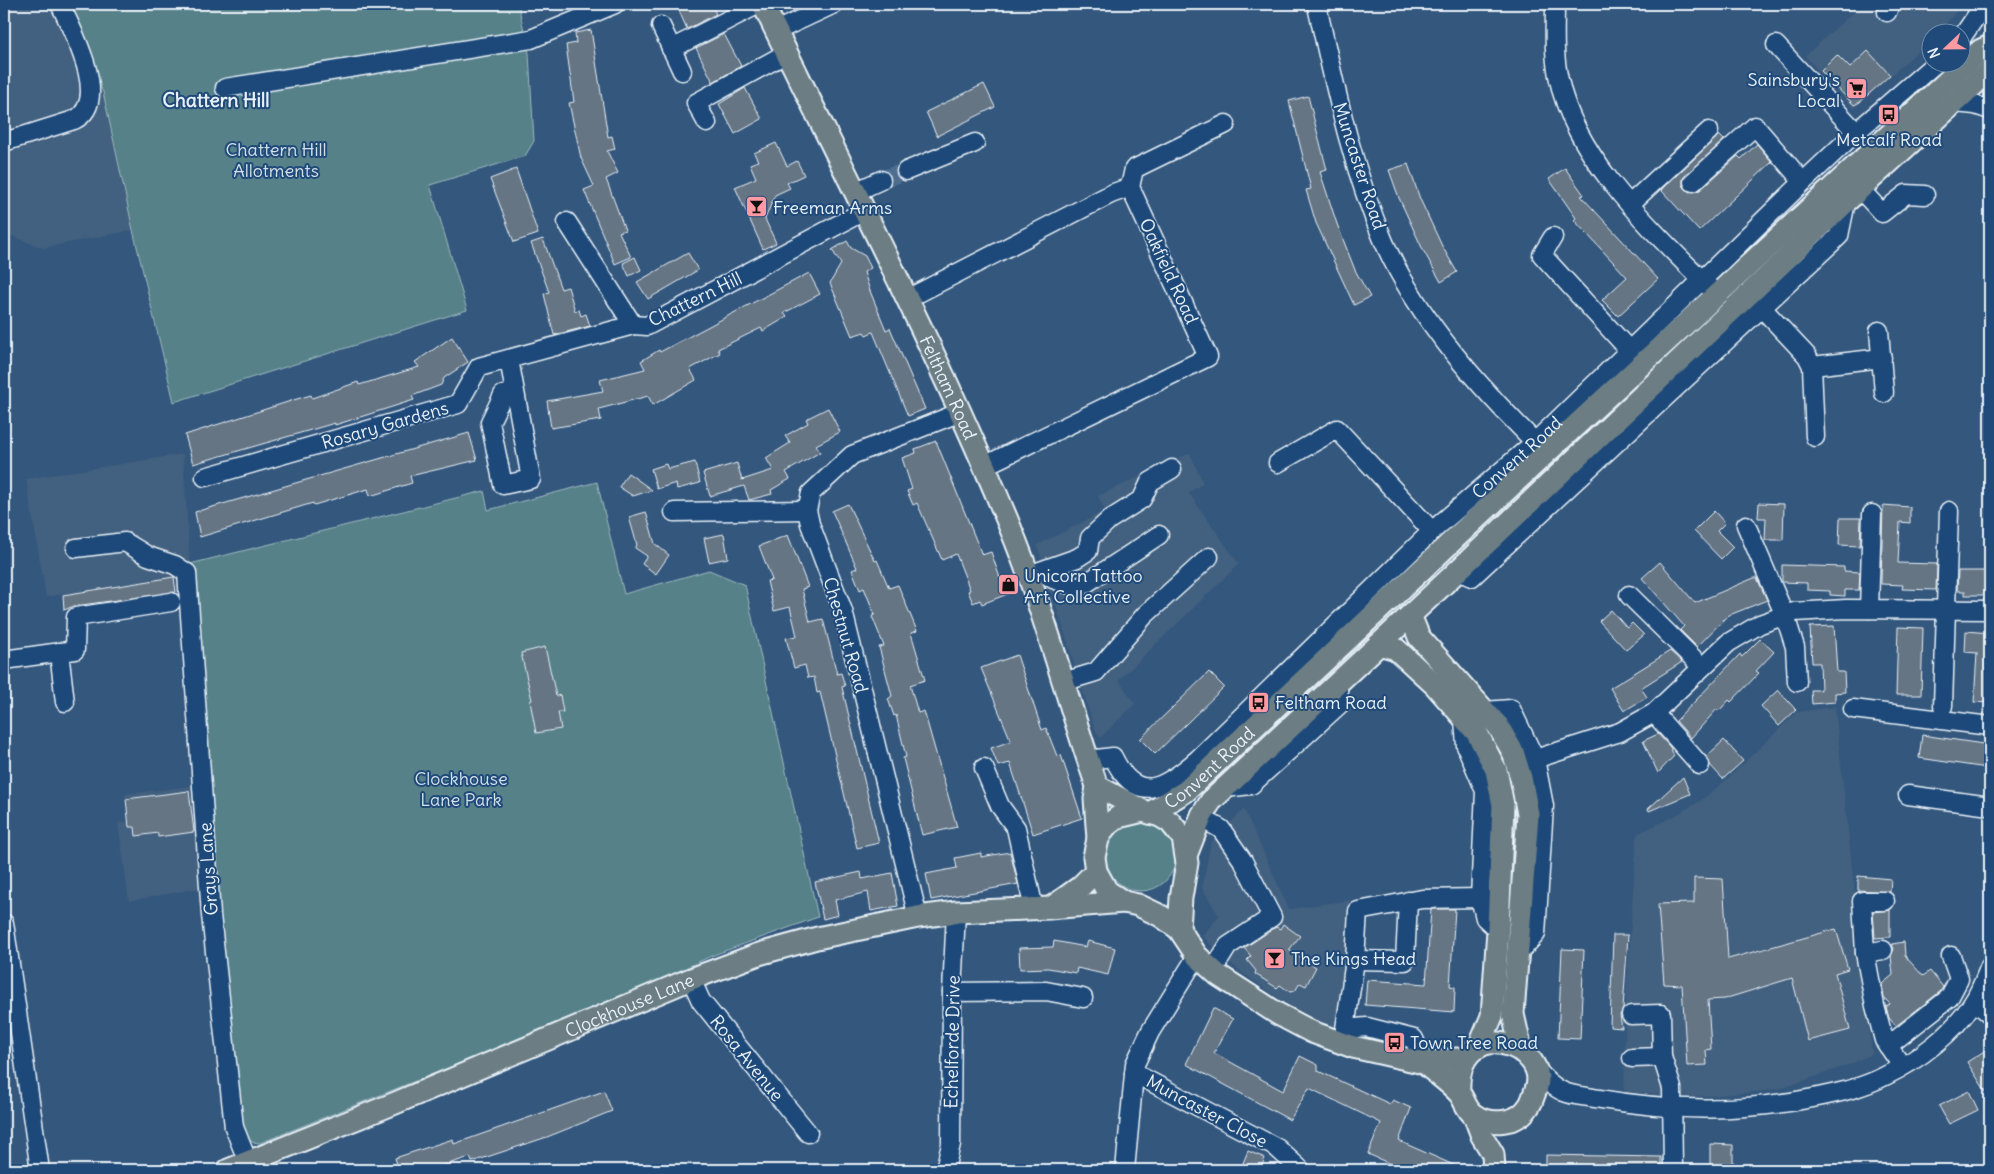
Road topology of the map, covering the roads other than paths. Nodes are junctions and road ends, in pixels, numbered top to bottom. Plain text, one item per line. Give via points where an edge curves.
1 (60, 4) edge
2 (615, 4) edge
3 (761, 4) edge
4 (834, 4) edge
5 (1555, 4) edge
6 (1980, 4) edge
7 (1317, 6) dead end
8 (1972, 23) edge
9 (661, 26) dead end
10 (776, 31) junction
11 (1776, 45) dead end
12 (1990, 46) edge
13 (671, 50) junction
14 (786, 53) junction
15 (682, 70) dead end
16 (1990, 70) edge
17 (1925, 72) edge
18 (226, 88) dead end
19 (1955, 103) junction
20 (1990, 110) edge
21 (707, 124) dead end
22 (1226, 124) dead end
23 (1709, 131) dead end
24 (1856, 132) junction
25 (4, 142) edge
26 (975, 143) dead end
27 (1825, 162) junction
28 (906, 171) tunnel mouth
29 (1840, 179) junction
30 (881, 180) tunnel mouth
31 (1693, 182) dead end
32 (1803, 182) junction
33 (1130, 187) junction
34 (855, 192) junction
35 (1925, 194) dead end
36 (1854, 195) junction
37 (1630, 204) junction
38 (864, 212) junction
39 (567, 222) dead end
40 (1553, 237) dead end
41 (1700, 279) junction
42 (1716, 295) junction
43 (907, 299) junction
44 (1762, 308) junction
45 (632, 325) junction
46 (1879, 331) dead end
47 (1629, 350) junction
48 (1882, 358) junction
49 (509, 359) junction
50 (1812, 366) junction
51 (515, 393) junction
52 (1884, 394) dead end
53 (961, 412) junction
54 (1815, 437) dead end
55 (1540, 447) junction
56 (1278, 463) dead end
57 (984, 466) junction
58 (1172, 469) dead end
59 (205, 477) dead end
60 (807, 510) junction
61 (1949, 511) dead end
62 (674, 512) dead end
63 (1872, 514) dead end
64 (1746, 525) dead end
65 (1432, 531) junction
66 (1159, 535) dead end
67 (76, 548) dead end
68 (1209, 557) dead end
69 (1458, 571) junction
70 (1035, 573) junction
71 (1629, 595) dead end
72 (171, 602) dead end
73 (1869, 609) junction
74 (1946, 610) junction
75 (1990, 610) edge
76 (1410, 615) junction
77 (1785, 616) junction
78 (1379, 644) junction
79 (67, 651) junction
80 (4, 660) edge
81 (1702, 667) junction
82 (1063, 682) junction
83 (1797, 682) dead end
84 (65, 702) dead end
85 (1943, 706) dead end
86 (1854, 709) dead end
87 (1485, 711) junction
88 (1654, 713) junction
89 (1464, 718) junction
90 (1990, 726) edge
91 (1535, 759) junction
92 (1088, 760) junction
93 (1204, 764) junction
94 (1700, 765) dead end
95 (984, 768) dead end
96 (1096, 786) junction
97 (1908, 795) dead end
98 (1990, 806) edge
99 (1146, 812) junction
100 (1201, 818) junction
101 (1098, 839) junction
102 (1187, 853) junction
103 (1096, 871) junction
104 (1183, 877) junction
105 (1480, 898) junction
106 (1885, 901) dead end
107 (1408, 902) junction
108 (1131, 904) junction
109 (1042, 909) junction
110 (956, 912) junction
111 (918, 917) junction
112 (4, 923) edge
113 (1179, 929) junction
114 (1498, 930) junction
115 (1883, 950) dead end
116 (1865, 953) junction
117 (1517, 956) junction
118 (1951, 956) dead end
119 (1355, 960) junction
120 (1205, 963) junction
121 (1990, 966) edge
122 (691, 979) junction
123 (952, 992) junction
124 (1083, 998) dead end
125 (1974, 1001) junction
126 (1990, 1014) edge
127 (1632, 1015) dead end
128 (1344, 1036) junction
129 (1888, 1046) junction
130 (1521, 1050) junction
131 (1473, 1052) junction
132 (1662, 1057) junction
133 (1632, 1058) dead end
134 (1424, 1063) junction
135 (1902, 1066) junction
136 (1535, 1068) junction
137 (1134, 1073) junction
138 (1562, 1092) junction
139 (1459, 1093) junction
140 (1533, 1098) junction
141 (1674, 1108) junction
142 (1474, 1115) junction
143 (1511, 1120) junction
144 (808, 1133) dead end
145 (1493, 1162) edge
146 (250, 1166) edge
147 (40, 1170) edge
148 (228, 1170) edge
149 (945, 1170) edge
150 (1125, 1170) edge
151 (1301, 1170) edge
152 (1673, 1170) edge

1 - 25 street via 87,69 91,89 87,106 74,120
2 - 18 street via 531,39
3 - 10 main road, Feltham Road
3 - 13 street
4 - 10 street
5 - 37 street via 1558,79 1567,108 1581,139 1605,177
6 - 8 street
7 - 55 street, Muncaster Road via 1362,187 1385,244 1418,303 1452,350
9 - 13 street
10 - 14 main road, Feltham Road
11 - 24 street
12 - 29 main road, Convent Road via 1981,50
13 - 15 street
14 - 21 street via 696,103
14 - 34 main road, Feltham Road
16 - 19 main road, Convent Road
17 - 24 street, Convent Road
19 - 20 street
19 - 36 main road, Convent Road
22 - 33 street via 1134,169
23 - 37 street
24 - 27 street, Convent Road
26 - 28 street
27 - 29 street
27 - 32 street, Convent Road
29 - 36 street
29 - 42 main road, Convent Road
30 - 34 street
31 - 32 street via 1755,126
32 - 41 street, Convent Road
33 - 43 street
33 - 57 street, Oakfield Road via 1208,357
34 - 38 main road, Feltham Road
35 - 36 street via 1906,194 1882,213
36 - 44 street via 1839,236
36 - 69 main road, Convent Road
37 - 41 street
38 - 43 main road, Feltham Road
38 - 45 street, Chattern Hill via 647,326
39 - 45 street, Chattern Hill
40 - 47 street via 1542,255
41 - 42 street
41 - 47 street, Convent Road
42 - 55 main road, Convent Road
43 - 53 main road, Feltham Road
44 - 50 street via 1807,356
44 - 69 street via 1472,577
45 - 49 street, Rosary Gardens
46 - 48 street
47 - 55 street, Convent Road
48 - 50 street
48 - 52 street
49 - 51 street
49 - 59 street, Rosary Gardens via 479,367 458,404
50 - 54 street
51 - 51 street via 531,479 503,485 490,422 503,395
53 - 57 main road, Feltham Road
53 - 60 street via 852,454 811,493
55 - 65 street, Convent Road
55 - 93 main road, Convent Road via 1382,606
56 - 65 street via 1337,429
57 - 70 main road, Feltham Road
58 - 70 street via 1150,482 1142,500 1109,520 1090,538 1088,551
60 - 62 street
60 - 111 street, Chestnut Road via 843,611
61 - 74 street
63 - 73 street
64 - 77 street
65 - 93 street, Convent Road
66 - 70 street via 1079,588
67 - 146 street, Grays Lane via 125,542 187,573 211,915 234,1127
68 - 82 street via 1145,615 1096,672
69 - 76 main road, Convent Road
70 - 82 main road, Feltham Road
71 - 81 street
72 - 79 street via 76,617
73 - 74 street
73 - 77 street via 1794,612
74 - 75 street
74 - 85 street
76 - 78 main road, Convent Road
76 - 87 main road via 1419,637
77 - 81 street via 1760,624 1728,643
77 - 83 street via 1795,647
78 - 89 main road via 1396,649 1435,685
78 - 100 main road, Convent Road via 1211,801
79 - 80 street
79 - 84 street
81 - 88 street
82 - 92 main road, Feltham Road
86 - 90 street
87 - 91 street via 1511,709
87 - 117 main road via 1513,752 1528,814
88 - 91 street via 1620,732
88 - 94 street
89 - 105 street via 1466,746 1485,791
89 - 114 main road via 1477,733 1496,770 1503,806
91 - 117 street via 1544,806 1536,934
92 - 93 street, Convent Road via 1113,757 1121,772 1134,785 1151,788 1173,781
92 - 96 main road, Feltham Road
93 - 99 main road, Convent Road via 1186,791
95 - 109 street via 1000,806 1016,828
96 - 99 main road
96 - 101 main road, Feltham Road
97 - 98 street
99 - 101 main road via 1118,817 1105,827
99 - 102 main road via 1170,822 1183,838
100 - 102 main road, Convent Road
100 - 120 street via 1221,829 1243,861 1272,917
101 - 103 main road via 1094,857
102 - 104 main road
103 - 108 main road via 1108,891
103 - 109 main road via 1080,887
104 - 108 main road via 1174,891 1162,900
104 - 113 main road
105 - 107 street
105 - 114 street via 1485,918
106 - 116 street via 1862,901
107 - 119 street via 1358,911
107 - 119 street via 1405,961
108 - 109 main road, Clockhouse Lane
108 - 113 main road via 1161,916
109 - 110 main road, Clockhouse Lane
110 - 111 main road, Clockhouse Lane
110 - 123 street, Echelforde Drive
111 - 122 main road, Clockhouse Lane via 758,954
112 - 147 street
113 - 120 main road
114 - 131 main road via 1492,1016
115 - 116 street
116 - 129 street via 1875,1006
117 - 130 main road via 1513,1014
118 - 129 street via 1959,979 1950,998
119 - 128 street
120 - 128 main road via 1278,1014 1312,1032
120 - 137 street via 1150,1032
121 - 125 street
122 - 144 street, Rosa Avenue via 701,1001
122 - 146 main road, Clockhouse Lane
123 - 124 street via 1046,991
123 - 149 street, Echelforde Drive via 951,1144
125 - 126 street
125 - 135 street via 1952,1028
127 - 132 street via 1661,1014
128 - 134 main road via 1374,1054
129 - 135 street
130 - 131 main road via 1495,1042
130 - 136 main road
131 - 134 main road
131 - 139 main road via 1458,1076
132 - 133 street
132 - 141 street via 1672,1088
134 - 139 main road
135 - 141 street via 1850,1090 1798,1101 1745,1108
136 - 138 street
136 - 140 main road via 1538,1082
137 - 150 street
137 - 151 street, Muncaster Close via 1277,1148
138 - 140 street via 1544,1092
138 - 141 street via 1613,1102
139 - 142 main road
140 - 143 main road via 1529,1107
141 - 152 street
142 - 143 main road via 1489,1121
142 - 145 main road
143 - 145 main road
146 - 148 main road, Clockhouse Lane

